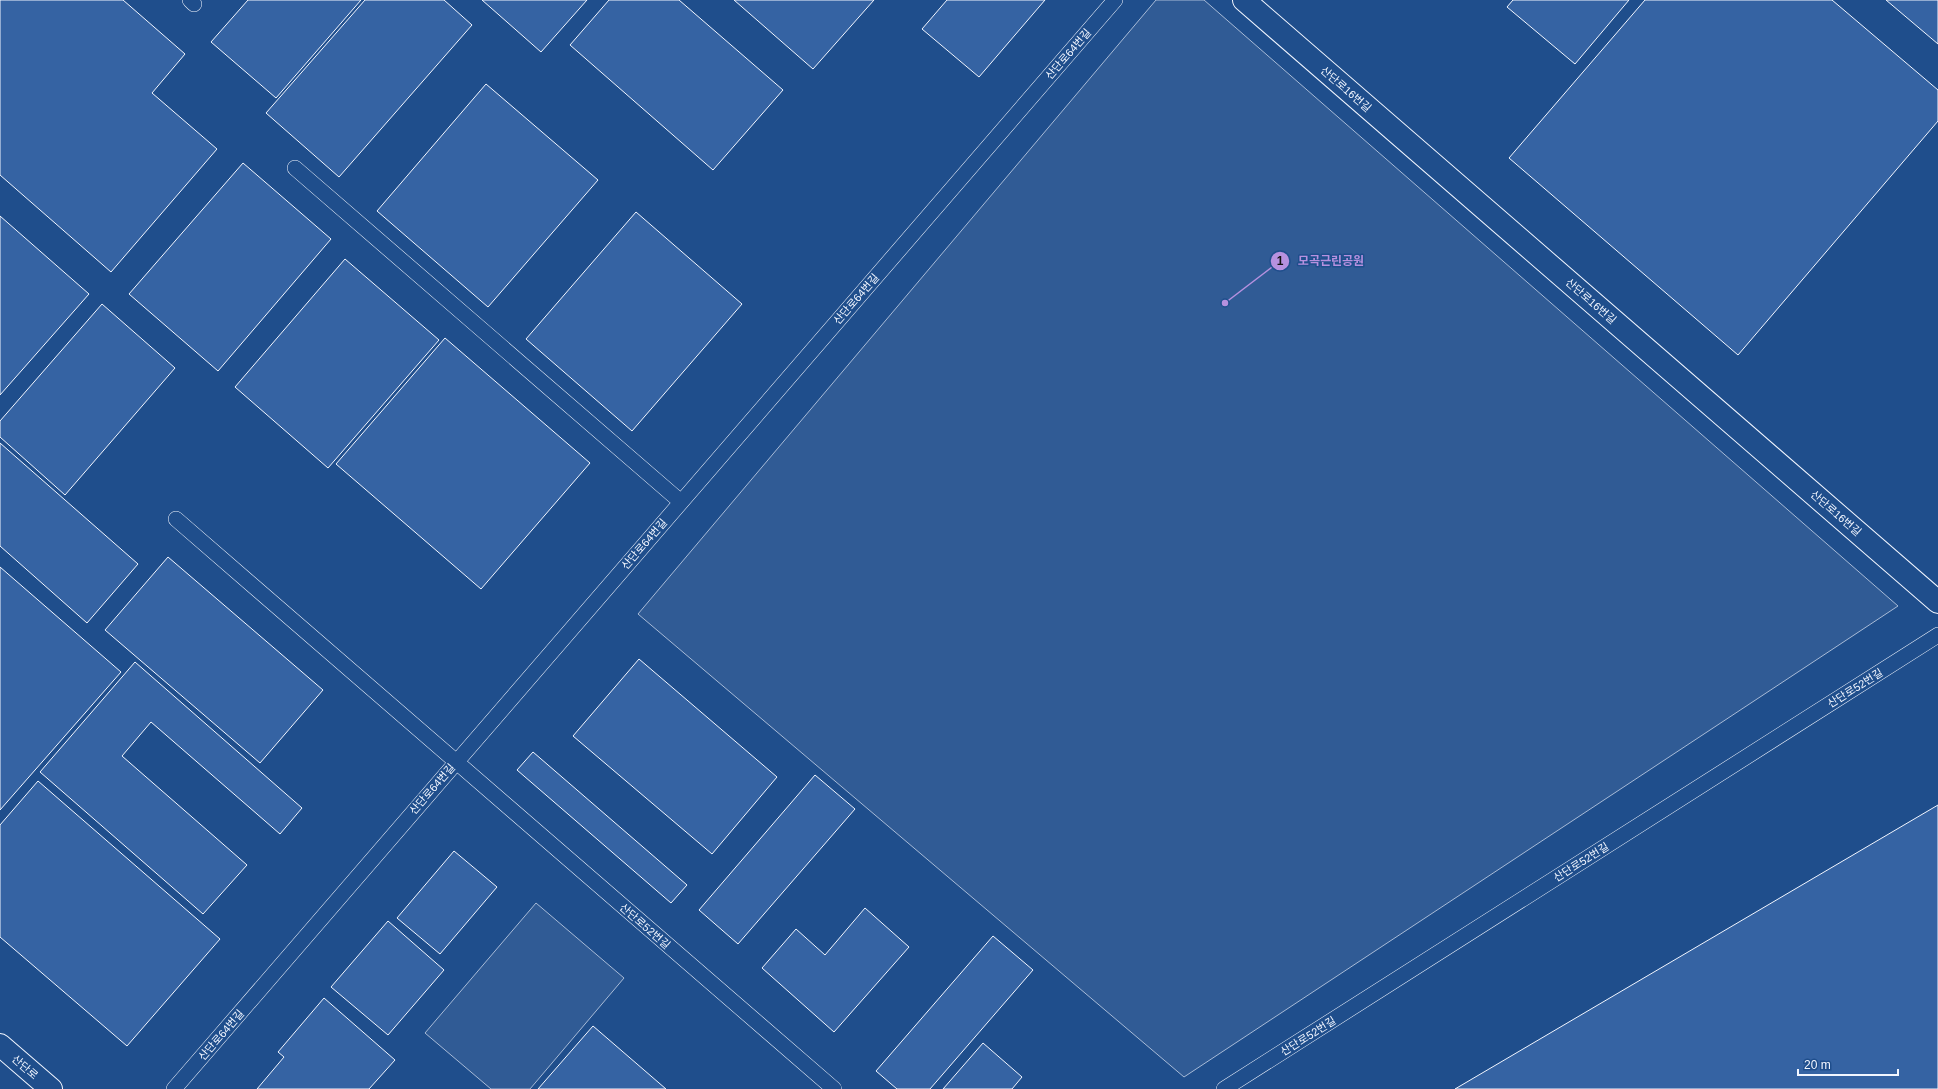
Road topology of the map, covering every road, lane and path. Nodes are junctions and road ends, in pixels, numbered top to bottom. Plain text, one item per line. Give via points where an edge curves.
1 (1115, 0) edge
2 (1244, 0) edge
3 (295, 168) dead end
4 (681, 502) junction
5 (176, 519) dead end
6 (1938, 602) edge
7 (1938, 635) edge
8 (456, 762) junction
9 (0, 1045) edge
10 (50, 1089) edge
11 (174, 1089) edge
12 (834, 1089) edge
13 (1224, 1089) edge

1 - 4 lane, 산단로64번길
2 - 6 street, 산단로16번길
3 - 4 lane
4 - 8 lane, 산단로64번길
5 - 8 lane, 산단로52번길
7 - 13 lane, 산단로52번길
8 - 11 lane, 산단로64번길
8 - 12 lane, 산단로52번길
9 - 10 street, 산단로

